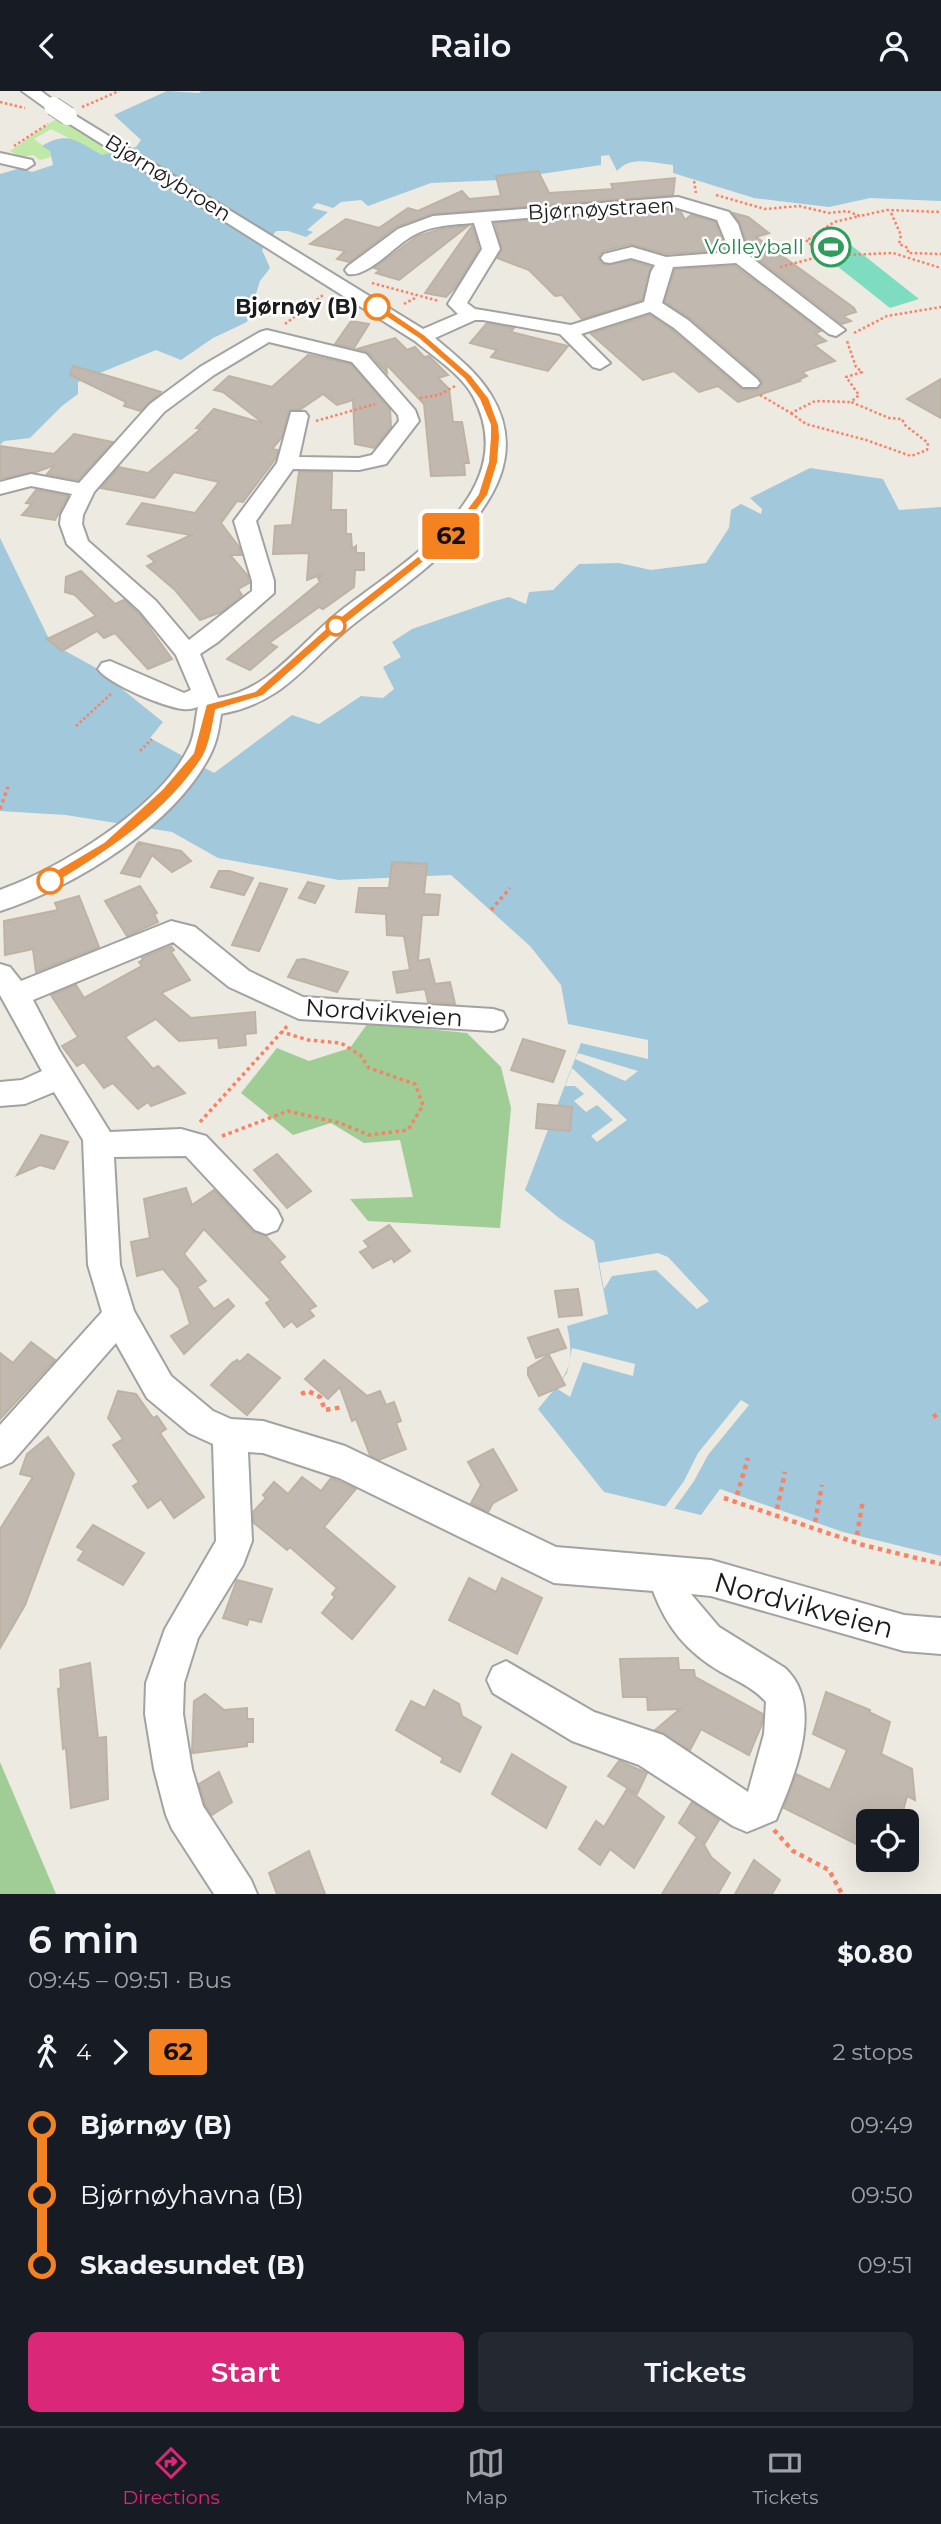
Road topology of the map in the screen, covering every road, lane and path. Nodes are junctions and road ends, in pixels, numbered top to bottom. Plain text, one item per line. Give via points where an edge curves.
1 (30, 91) edge
2 (119, 91) edge
3 (72, 112) junction
4 (52, 113) junction
5 (6, 153) edge
6 (26, 164) dead end
7 (696, 194) dead end
8 (705, 195) dead end
9 (713, 195) dead end
10 (891, 211) junction
11 (941, 212) edge
12 (860, 216) junction
13 (481, 217) junction
14 (908, 253) junction
15 (941, 254) edge
16 (899, 255) junction
17 (822, 256) junction
18 (740, 257) junction
19 (610, 258) dead end
20 (666, 263) junction
21 (941, 267) edge
22 (354, 270) joint
23 (762, 274) junction
24 (331, 290) dead end
25 (418, 297) junction
26 (652, 305) junction
27 (396, 307) dead end
28 (941, 307) edge
29 (465, 311) junction
30 (566, 330) junction
31 (836, 330) dead end
32 (422, 337) junction
33 (258, 341) junction
34 (600, 363) dead end
35 (468, 377) junction
36 (750, 383) joint
37 (395, 398) junction
38 (851, 402) junction
39 (791, 413) junction
40 (341, 414) dead end
41 (298, 415) dead end
42 (287, 463) junction
43 (0, 488) edge
44 (84, 490) junction
45 (187, 652) junction
46 (123, 680) joint
47 (208, 704) junction
48 (76, 726) dead end
49 (152, 739) dead end
50 (140, 751) dead end
51 (8, 787) dead end
52 (0, 809) edge
53 (510, 888) dead end
54 (0, 901) edge
55 (491, 910) dead end
56 (8, 985) edge
57 (299, 1008) junction
58 (493, 1020) dead end
59 (282, 1032) junction
60 (60, 1076) junction
61 (0, 1094) edge
62 (188, 1144) junction
63 (100, 1145) junction
64 (266, 1220) dead end
65 (119, 1316) junction
66 (301, 1394) dead end
67 (343, 1408) dead end
68 (941, 1412) edge
69 (933, 1417) dead end
70 (230, 1434) junction
71 (0, 1450) edge
72 (748, 1458) dead end
73 (785, 1472) dead end
74 (822, 1485) dead end
75 (737, 1495) dead end
76 (724, 1498) dead end
77 (863, 1500) dead end
78 (777, 1509) dead end
79 (815, 1522) dead end
80 (857, 1535) dead end
81 (941, 1565) edge
82 (667, 1576) junction
83 (941, 1636) edge
84 (506, 1680) dead end
85 (758, 1809) junction
86 (237, 1894) edge
87 (842, 1894) edge

1 - 4 street, Bjørnøybroen
2 - 3 path
3 - 4 street, Bjørnøybroen, bridge
3 - 32 street, Bjørnøybroen via 115,144
4 - 5 path via 46,127
5 - 6 street
7 - 8 path
9 - 12 path via 765,209 799,206
10 - 11 path
10 - 12 path
10 - 14 path via 901,235 899,244 908,248
12 - 17 path via 834,222 823,234 806,240
13 - 18 street, Bjørnøystraen via 672,201 723,216
13 - 22 street, Bjørnøystraen via 417,226
13 - 29 street via 491,249 460,296
14 - 15 path
14 - 16 path
16 - 17 path
16 - 21 path
17 - 23 path
18 - 20 street
18 - 23 street
19 - 20 street via 632,252
20 - 26 street
22 - 25 path via 369,282
23 - 31 street
24 - 33 path
25 - 27 path
25 - 29 path
26 - 30 street
26 - 36 street
28 - 38 path via 887,316 849,337 849,351 862,372 846,377 859,395
29 - 30 street
29 - 32 street
30 - 34 street
32 - 35 street, Bjørnøybroen
33 - 37 street via 355,356
33 - 44 street via 157,408
35 - 37 path via 439,395
35 - 47 street, Bjørnøybroen via 495,425 495,450 483,495 463,523 259,694
36 - 39 path via 764,398
37 - 40 path
37 - 42 street via 410,419 379,460
38 - 39 path via 815,401
38 - 39 path via 902,419 928,443 927,450 911,456 813,427
41 - 42 street
42 - 45 street via 245,521 263,593
43 - 44 street via 31,479
44 - 45 street via 72,515 78,544 148,606
45 - 47 street
46 - 47 street, Bjørnøybroen via 185,702
46 - 48 path
47 - 54 street via 204,741 192,763 134,824 108,846 50,881
49 - 50 path
51 - 52 path
53 - 55 path
56 - 57 street, Nordvikveien via 178,931 239,979
56 - 60 street, Nordvikveien
57 - 58 street, Nordvikveien
57 - 59 path
59 - 62 path
59 - 62 path via 307,1042 337,1040 360,1052 369,1068 415,1084 423,1105 408,1130 369,1135 288,1111
60 - 61 street via 25,1092
60 - 63 street, Nordvikveien
62 - 63 street
62 - 64 street
63 - 65 street, Nordvikveien via 104,1265
65 - 70 street, Nordvikveien via 166,1395 201,1422
65 - 71 street
66 - 67 path via 308,1391 320,1397 324,1410
68 - 69 path
70 - 82 street, Nordvikveien via 263,1437 345,1463 554,1565
70 - 86 street via 234,1541 183,1629 165,1683 164,1714 186,1815
72 - 75 path
73 - 78 path
74 - 79 path
76 - 81 path via 863,1545
77 - 80 path
82 - 83 street, Nordvikveien via 711,1578 904,1633
82 - 85 street, Nordvikveien via 674,1604 695,1633 768,1678 783,1695 779,1754
84 - 85 street via 585,1728 649,1749 736,1807 747,1812
85 - 87 path via 793,1851 829,1870

